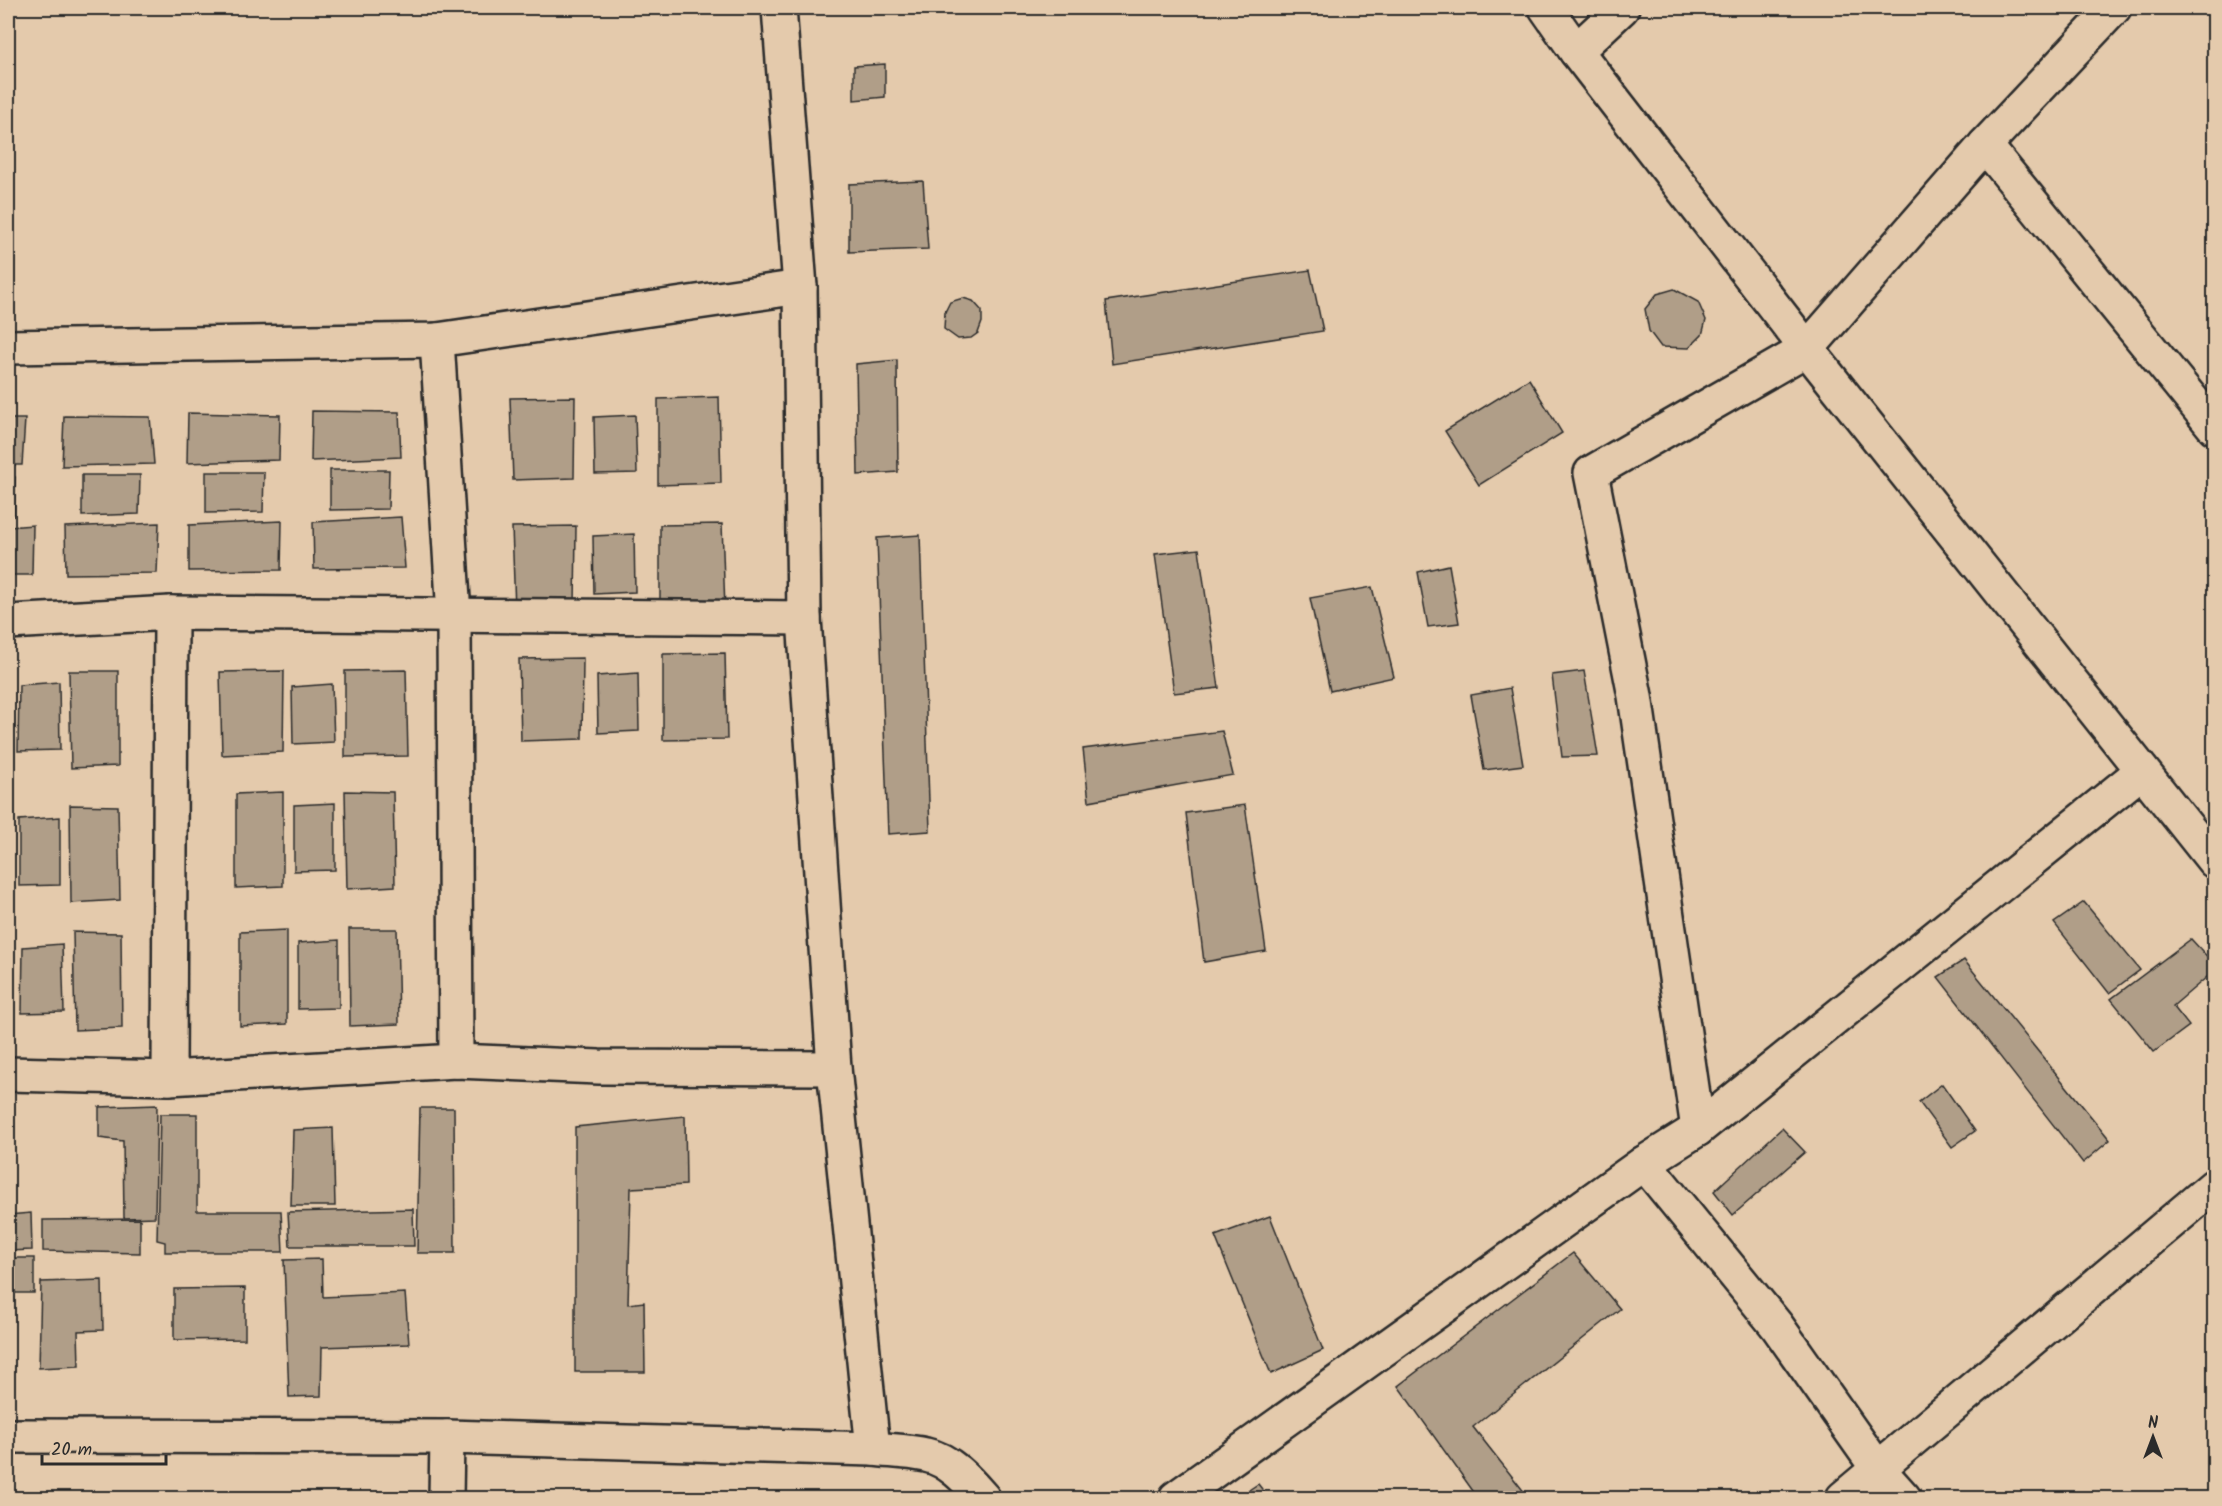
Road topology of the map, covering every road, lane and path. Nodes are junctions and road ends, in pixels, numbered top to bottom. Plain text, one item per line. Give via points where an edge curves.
1 (779, 8) edge
2 (1546, 8) edge
3 (1622, 8) edge
4 (2114, 8) edge
5 (1576, 51) junction
6 (1985, 145) junction
7 (800, 287) junction
8 (437, 340) junction
9 (8, 347) edge
10 (1807, 349) junction
11 (2214, 427) edge
12 (171, 614) junction
13 (454, 616) junction
14 (804, 618) junction
15 (8, 622) edge
16 (2142, 771) junction
17 (2214, 861) edge
18 (456, 1061) junction
19 (834, 1068) junction
20 (8, 1074) edge
21 (169, 1078) junction
22 (1698, 1129) junction
23 (1644, 1163) junction
24 (2214, 1186) edge
25 (8, 1436) edge
26 (447, 1437) junction
27 (873, 1449) junction
28 (1878, 1469) junction
29 (446, 1498) edge
30 (983, 1498) edge
31 (1176, 1498) edge
32 (1843, 1498) edge
33 (1904, 1498) edge

1 - 7 street
2 - 5 street
3 - 5 street
4 - 6 street
5 - 10 street
6 - 10 street
6 - 11 street
7 - 8 street
7 - 14 street
8 - 9 street
8 - 13 street
10 - 16 street
10 - 22 street via 1591,473 1635,696
12 - 13 street
12 - 15 street
12 - 21 street
13 - 14 street
13 - 18 street
14 - 19 street
16 - 17 street
16 - 22 street
18 - 19 street via 599,1067
18 - 21 street
19 - 27 street
20 - 21 street
22 - 23 street
23 - 28 street via 1777,1326
23 - 31 street
24 - 28 street
25 - 26 street
26 - 27 street
26 - 29 street
27 - 30 street via 928,1455 964,1477
28 - 32 street
28 - 33 street

